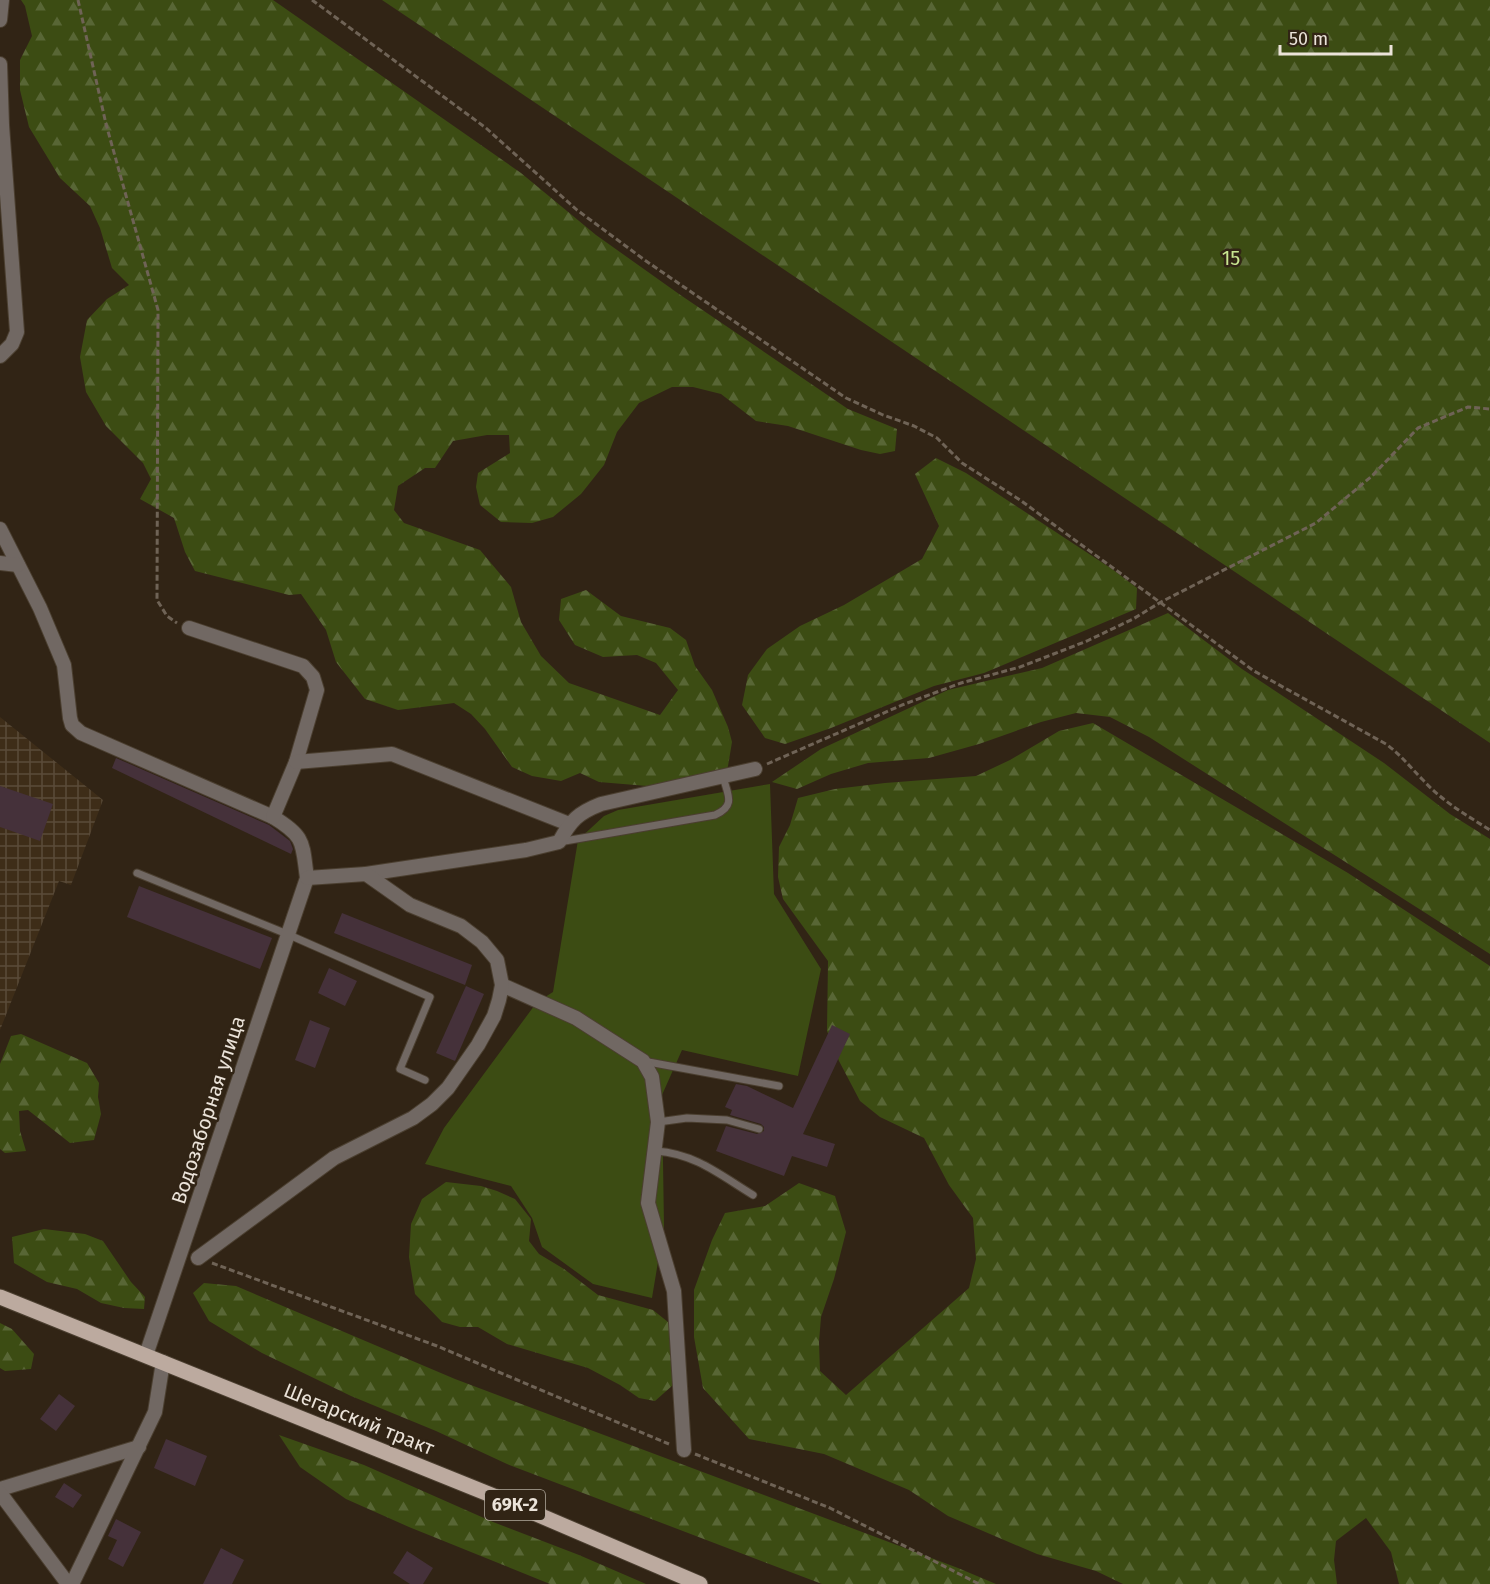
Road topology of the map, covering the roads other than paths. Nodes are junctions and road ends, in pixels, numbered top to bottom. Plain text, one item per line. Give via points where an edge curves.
1 (2, 0) edge
2 (0, 20) edge
3 (0, 64) edge
4 (0, 356) edge
5 (0, 529) edge
6 (0, 563) edge
7 (18, 565) junction
8 (189, 628) road end
9 (296, 762) junction
10 (754, 769) road end
11 (723, 777) junction
12 (273, 817) junction
13 (569, 824) junction
14 (560, 842) junction
15 (137, 873) dead end
16 (366, 874) junction
17 (307, 878) junction
18 (287, 934) junction
19 (502, 985) junction
20 (643, 1061) junction
21 (425, 1080) dead end
22 (779, 1086) dead end
23 (658, 1122) junction
24 (759, 1129) dead end
25 (656, 1150) junction
26 (753, 1195) dead end
27 (198, 1258) road end
28 (0, 1297) edge
29 (146, 1355) junction
30 (164, 1362) junction
31 (139, 1447) junction
32 (684, 1450) road end
33 (0, 1491) edge
34 (70, 1584) edge
35 (700, 1584) edge

1 - 2 street
3 - 4 street via 16,311 15,338
5 - 7 street
6 - 7 street
7 - 12 street via 64,665 70,718 76,730
8 - 9 street via 303,666 313,677 317,690
9 - 12 street
9 - 13 street via 392,754
10 - 11 street
11 - 13 street via 601,804
11 - 14 lane via 729,801 725,811 715,816
12 - 17 street via 293,829 302,841
13 - 14 street
14 - 16 street
15 - 18 lane
16 - 17 street
16 - 19 street via 410,905 461,926 482,942 497,960
17 - 18 street, Водозаборная улица
18 - 21 lane via 430,997 400,1069
18 - 29 street, Водозаборная улица
19 - 20 street via 576,1018
19 - 27 street via 494,1016 478,1045 432,1104 413,1118 334,1158
20 - 22 lane
20 - 23 street via 652,1077
23 - 24 lane via 687,1118 727,1120
23 - 25 street
25 - 26 lane via 693,1158
25 - 32 street via 648,1203 674,1291
28 - 29 main road, Шегарский тракт / 69К-2
29 - 30 main road, Шегарский тракт / 69К-2
30 - 31 street via 156,1412
30 - 35 main road, Шегарский тракт / 69К-2
31 - 33 street
31 - 34 street
33 - 34 street

